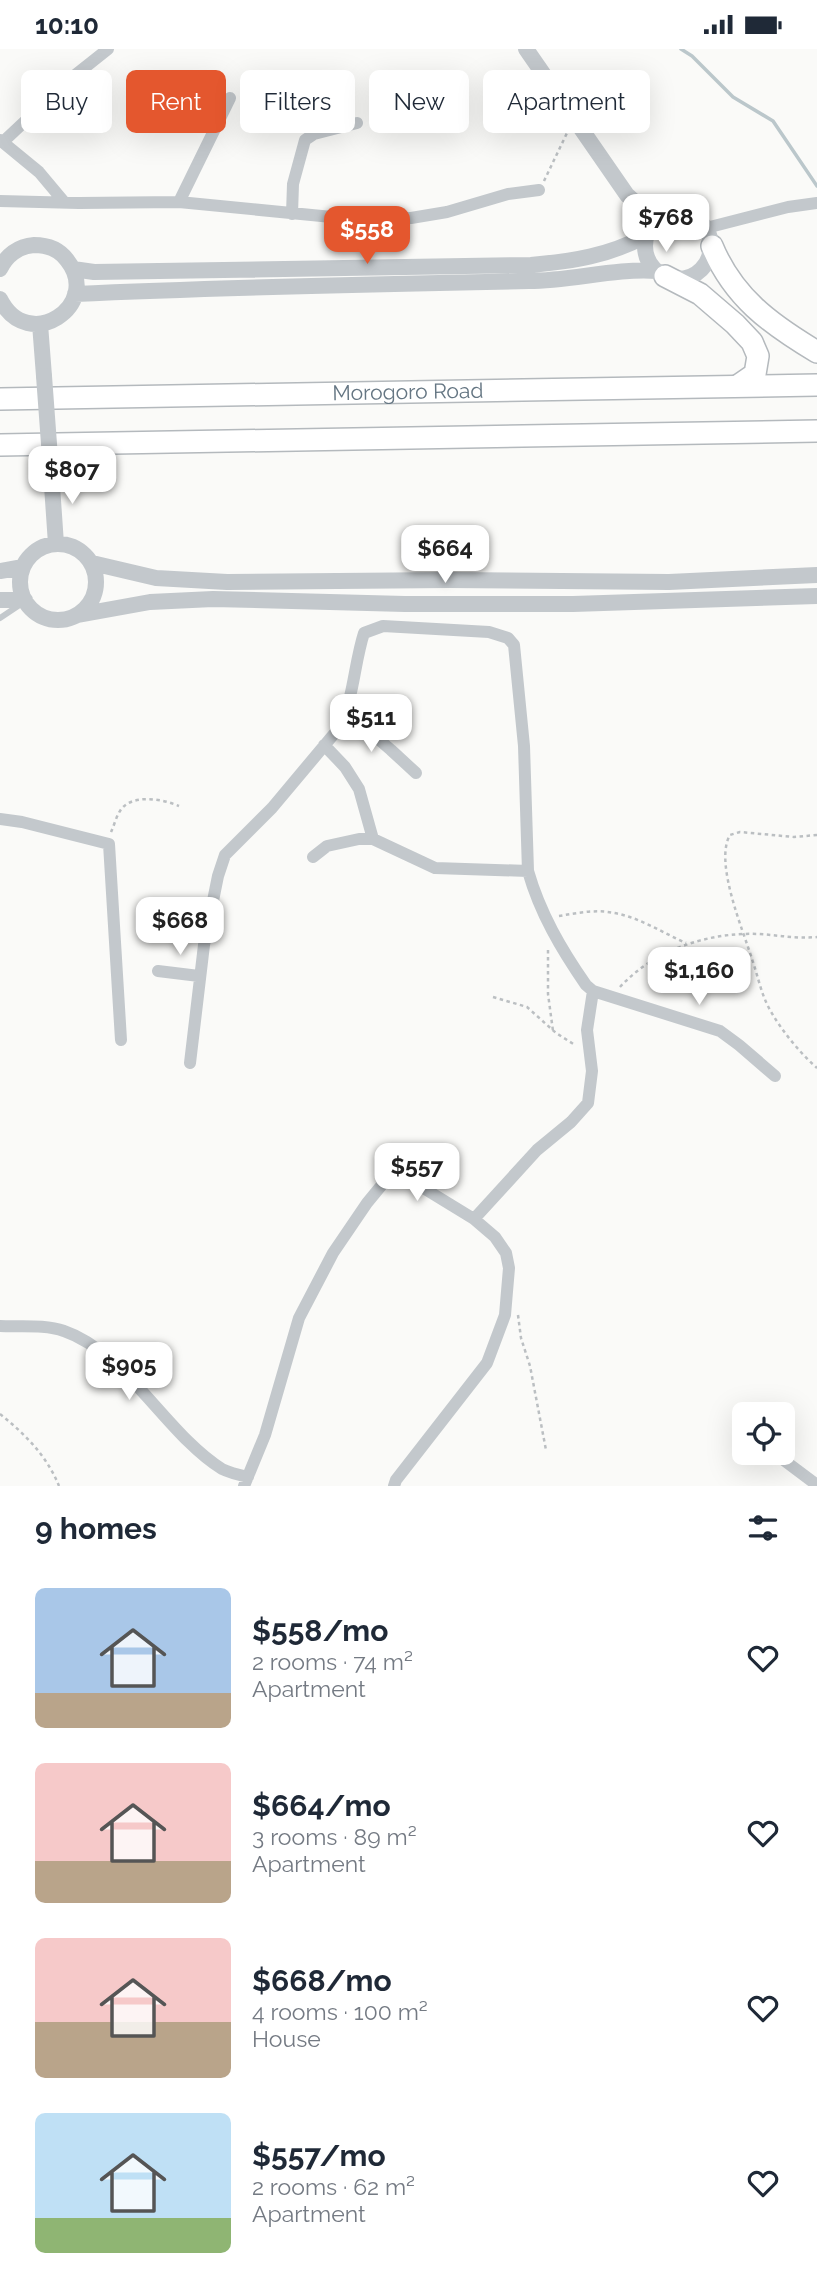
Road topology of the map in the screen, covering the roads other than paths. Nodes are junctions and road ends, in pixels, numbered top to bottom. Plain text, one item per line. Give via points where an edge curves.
1 (108, 49) edge
2 (526, 49) edge
3 (230, 98) dead end
4 (357, 123) dead end
5 (1, 141) edge
6 (539, 190) road end
7 (0, 201) edge
8 (179, 202) junction
9 (65, 203) junction
10 (817, 203) edge
11 (292, 214) junction
12 (656, 221) junction
13 (646, 236) junction
14 (709, 237) junction
15 (0, 269) edge
16 (73, 269) junction
17 (661, 273) junction
18 (75, 294) junction
19 (0, 299) edge
20 (40, 324) junction
21 (817, 352) edge
22 (739, 384) junction
23 (817, 384) edge
24 (0, 399) edge
25 (817, 431) edge
26 (0, 445) edge
27 (56, 544) junction
28 (92, 563) junction
29 (23, 567) junction
30 (0, 571) edge
31 (817, 575) edge
32 (817, 596) edge
33 (0, 600) edge
34 (25, 600) junction
35 (78, 615) junction
36 (0, 618) edge
37 (347, 712) junction
38 (324, 745) junction
39 (415, 773) dead end
40 (0, 819) edge
41 (373, 839) junction
42 (313, 857) dead end
43 (528, 871) junction
44 (158, 971) dead end
45 (199, 976) junction
46 (593, 991) junction
47 (121, 1040) dead end
48 (190, 1063) dead end
49 (775, 1076) dead end
50 (474, 1219) junction
51 (0, 1326) edge
52 (790, 1465) edge
53 (246, 1481) edge
54 (817, 1485) edge
55 (394, 1486) edge

1 - 5 street
2 - 12 street via 627,195
3 - 8 street
4 - 11 street via 305,140 293,184
5 - 9 street via 39,172
6 - 11 street via 411,218
7 - 9 street
8 - 9 street
8 - 11 street
10 - 14 street via 788,207
12 - 13 street
12 - 14 street via 683,213 700,221
13 - 16 street via 619,250 580,260 531,265
13 - 17 street via 646,255
14 - 17 street via 706,264 700,271 683,279
14 - 21 highway via 722,270 751,305 777,328
15 - 16 street via 13,253 38,245 55,249
16 - 18 street
17 - 18 street via 637,269 547,281
17 - 22 highway via 701,294 752,342 758,355 755,374
18 - 20 street via 62,315
19 - 20 street via 13,316
20 - 27 street, bridge
22 - 23 highway, Morogoro Road
22 - 24 highway, Morogoro Road
25 - 26 highway
27 - 28 street via 80,550
27 - 29 street via 39,548
28 - 31 street via 156,578 227,582 655,583
28 - 35 street via 97,588
29 - 30 street
29 - 34 street via 20,584
32 - 35 street via 573,604 213,599 150,602
33 - 34 street
34 - 35 street via 37,613 52,619
34 - 36 lane
37 - 38 street
37 - 39 street
37 - 43 street via 357,654 364,633 372,628 489,632 508,638 514,645 521,698
38 - 41 street via 359,789
38 - 45 street via 225,855 211,903
40 - 47 street via 110,846
41 - 42 street via 327,846
41 - 43 street via 435,868
43 - 46 street via 548,923
44 - 45 street
45 - 48 street
46 - 49 street via 720,1031
46 - 50 street via 587,1030 592,1071 587,1106 537,1150
50 - 53 street via 404,1172 393,1170 334,1253 299,1318 269,1422
50 - 55 street via 506,1253 505,1315 482,1371
51 - 53 street via 58,1328 80,1338 123,1372 192,1444
52 - 54 street

